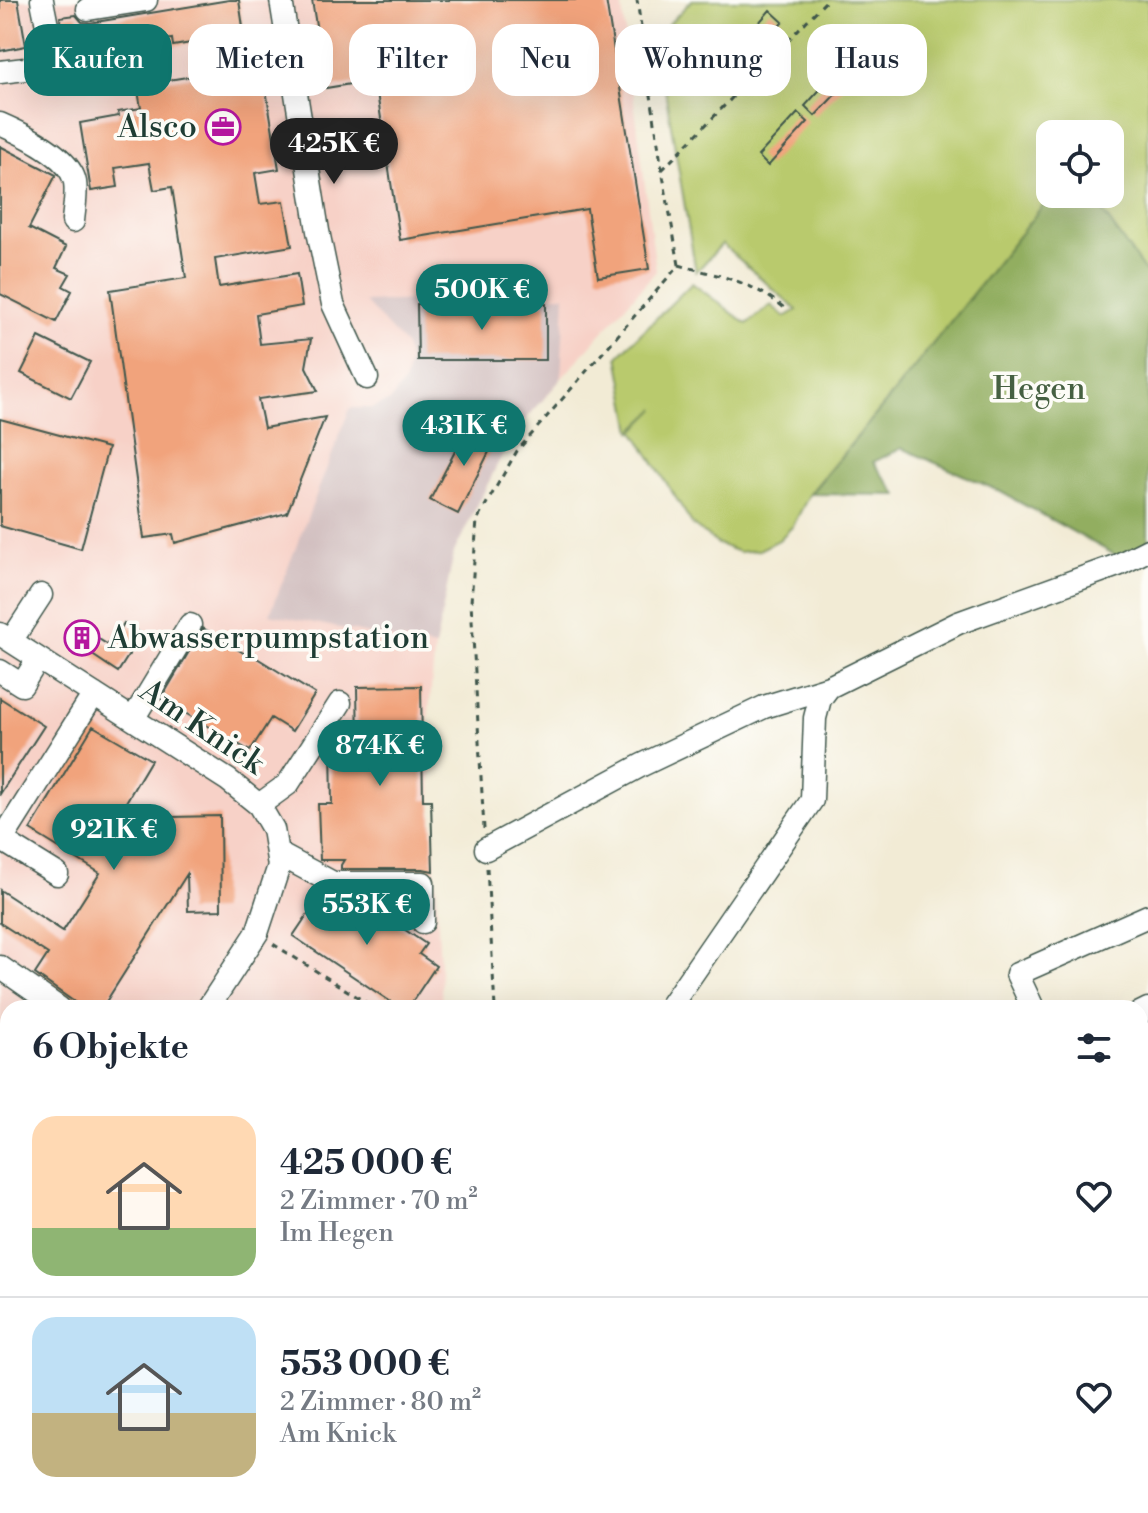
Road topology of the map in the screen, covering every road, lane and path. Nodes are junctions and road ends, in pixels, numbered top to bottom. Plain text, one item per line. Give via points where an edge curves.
1 (42, 0) edge
2 (146, 0) edge
3 (281, 0) edge
4 (637, 0) edge
5 (827, 0) edge
6 (88, 9) dead end
7 (0, 72) edge
8 (0, 124) edge
9 (662, 170) junction
10 (73, 221) dead end
11 (679, 265) junction
12 (788, 311) dead end
13 (367, 378) dead end
14 (1148, 550) edge
15 (41, 595) dead end
16 (190, 625) dead end
17 (6, 638) edge
18 (38, 659) junction
19 (0, 671) edge
20 (829, 687) junction
21 (94, 694) junction
22 (340, 703) dead end
23 (133, 719) junction
24 (259, 805) junction
25 (486, 849) junction
26 (277, 853) junction
27 (57, 874) dead end
28 (1148, 916) edge
29 (423, 922) dead end
30 (257, 933) junction
31 (0, 967) edge
32 (47, 1000) edge
33 (213, 1000) edge
34 (362, 1000) edge
35 (495, 1000) edge
36 (674, 1000) edge
37 (1029, 1000) edge

1 - 7 street via 48,60 42,67
2 - 6 street
3 - 13 street via 333,304
4 - 9 path
5 - 9 path
8 - 10 street via 69,166 75,183
9 - 11 path
11 - 12 path via 750,285
11 - 25 path via 517,451 477,520 471,602
14 - 20 street via 958,623
15 - 17 street
16 - 23 street
17 - 18 street, Am Knick
18 - 19 street via 22,685
18 - 21 street, Am Knick
20 - 25 street via 751,713
20 - 36 street via 815,718 812,800
21 - 23 street, Am Knick
21 - 27 street via 2,840
22 - 24 street via 288,784
23 - 24 street, Am Knick
24 - 26 street, Am Knick via 273,829
25 - 35 path
26 - 29 street via 333,883 423,883
26 - 30 street, Am Knick via 279,866
28 - 37 street via 1017,974
30 - 33 street, Am Knick
30 - 34 path
31 - 32 street

